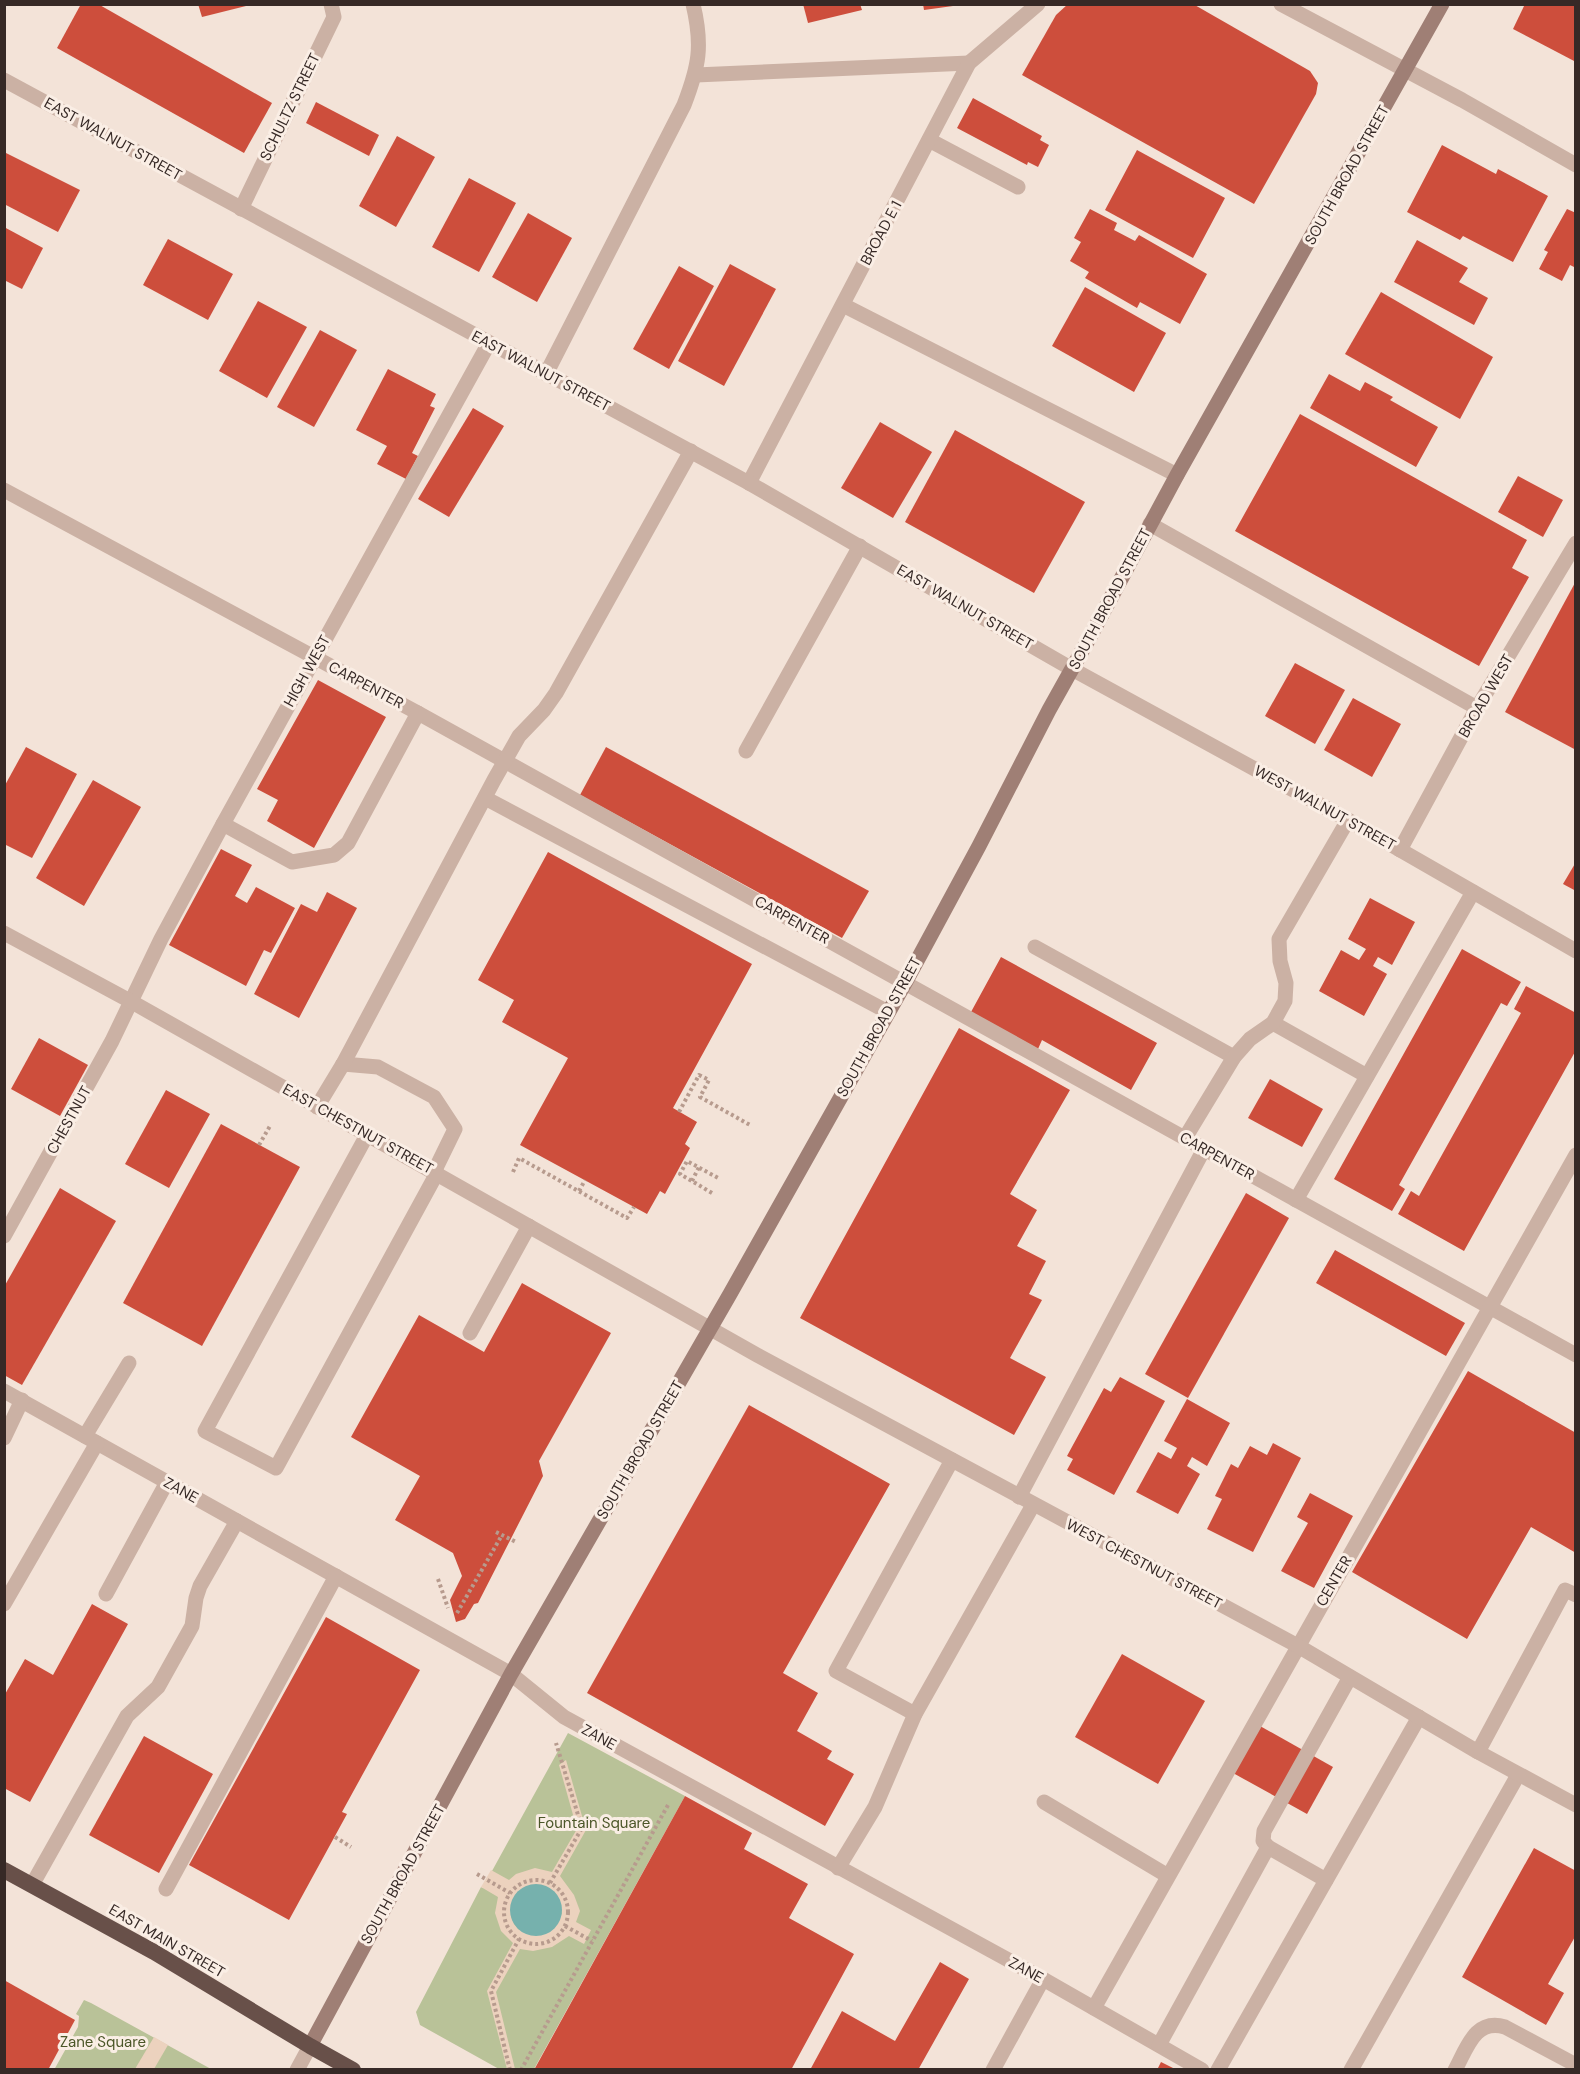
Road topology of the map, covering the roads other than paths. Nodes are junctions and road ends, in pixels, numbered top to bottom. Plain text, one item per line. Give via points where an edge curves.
1 (331, 4) edge
2 (693, 4) edge
3 (1038, 4) edge
4 (1281, 4) edge
5 (1442, 4) edge
6 (969, 63) junction
7 (1405, 70) junction
8 (696, 75) junction
9 (4, 80) edge
10 (929, 140) junction
11 (1575, 165) edge
12 (1017, 187) dead end
13 (240, 209) junction
14 (843, 305) junction
15 (489, 343) junction
16 (546, 374) junction
17 (691, 452) junction
18 (1177, 475) junction
19 (749, 483) junction
20 (4, 490) edge
21 (1150, 524) junction
22 (1575, 543) edge
23 (860, 546) junction
24 (314, 658) junction
25 (1072, 669) junction
26 (1477, 708) junction
27 (418, 713) junction
28 (746, 751) dead end
29 (507, 762) junction
30 (485, 798) junction
31 (1348, 820) junction
32 (223, 824) junction
33 (1400, 850) junction
34 (1473, 892) junction
35 (4, 933) edge
36 (1035, 946) dead end
37 (1575, 951) edge
38 (905, 983) junction
39 (132, 1002) junction
40 (888, 1012) junction
41 (1273, 1023) junction
42 (1234, 1057) junction
43 (343, 1064) junction
44 (1367, 1076) junction
45 (317, 1107) junction
46 (367, 1135) junction
47 (1185, 1138) junction
48 (1204, 1149) junction
49 (1575, 1155) edge
50 (435, 1172) junction
51 (1296, 1200) junction
52 (529, 1226) junction
53 (4, 1236) edge
54 (1489, 1307) junction
55 (710, 1327) junction
56 (470, 1333) dead end
57 (1575, 1355) edge
58 (129, 1363) dead end
59 (4, 1390) edge
60 (22, 1400) junction
61 (4, 1438) edge
62 (91, 1440) junction
63 (952, 1460) junction
64 (167, 1482) junction
65 (1019, 1497) junction
66 (1033, 1505) junction
67 (237, 1521) junction
68 (336, 1576) junction
69 (106, 1594) dead end
70 (1575, 1595) edge
71 (4, 1604) edge
72 (1298, 1646) junction
73 (511, 1674) junction
74 (1350, 1677) junction
75 (915, 1714) junction
76 (1419, 1717) junction
77 (1478, 1752) junction
78 (1518, 1775) junction
79 (1044, 1802) dead end
80 (1575, 1805) edge
81 (1268, 1847) junction
82 (838, 1868) junction
83 (4, 1870) edge
84 (1168, 1876) junction
85 (1326, 1880) junction
86 (32, 1885) junction
87 (166, 1889) dead end
88 (1043, 1979) junction
89 (1094, 2008) junction
90 (1159, 2045) junction
91 (310, 2046) junction
92 (1575, 2065) edge
93 (297, 2070) edge
94 (352, 2070) edge
95 (993, 2070) edge
96 (1202, 2070) edge
97 (1218, 2070) edge
98 (1351, 2070) edge
99 (1455, 2070) edge

1 - 13 street, SCHULTZ STREET via 334,17
2 - 8 street via 700,51
3 - 6 street, BROAD E 1
4 - 7 street
5 - 7 main road, SOUTH BROAD STREET
6 - 8 street
6 - 10 street, BROAD E 1
7 - 11 street
7 - 18 main road, SOUTH BROAD STREET
8 - 16 street
9 - 13 street, EAST WALNUT STREET
10 - 12 street
10 - 14 street, BROAD E 1
13 - 15 street, EAST WALNUT STREET
14 - 18 street
14 - 19 street, BROAD E 1
15 - 16 street, EAST WALNUT STREET
15 - 24 street, HIGH WEST
16 - 17 street, EAST WALNUT STREET
17 - 19 street, EAST WALNUT STREET
17 - 29 street via 556,693 519,736
18 - 21 main road, SOUTH BROAD STREET
19 - 23 street, EAST WALNUT STREET
20 - 24 street, CARPENTER
21 - 25 main road, SOUTH BROAD STREET
21 - 26 street
22 - 26 street, BROAD WEST
23 - 25 street, EAST WALNUT STREET
23 - 28 street
24 - 27 street, CARPENTER
24 - 32 street, HIGH WEST
25 - 31 street, WEST WALNUT STREET
25 - 38 main road, SOUTH BROAD STREET
26 - 33 street, BROAD WEST
27 - 29 street, CARPENTER
27 - 32 street via 348,843 334,855 292,862
29 - 30 street
29 - 38 street, CARPENTER
30 - 40 street
30 - 43 street
31 - 33 street, WEST WALNUT STREET
31 - 41 street via 1279,939 1285,1001
32 - 39 street, HIGH WEST
33 - 34 street, WEST WALNUT STREET
34 - 37 street, WEST WALNUT STREET
34 - 44 street
35 - 39 street, EAST CHESTNUT STREET
36 - 42 street
38 - 40 main road, SOUTH BROAD STREET
38 - 47 street, CARPENTER
39 - 45 street, EAST CHESTNUT STREET
39 - 53 street, CHESTNUT
40 - 55 main road, SOUTH BROAD STREET
41 - 42 street via 1250,1039
41 - 44 street
42 - 47 street
43 - 45 street
43 - 50 street via 378,1067 434,1097 455,1129
44 - 51 street
45 - 46 street, EAST CHESTNUT STREET
46 - 50 street, EAST CHESTNUT STREET
46 - 50 street via 205,1431 276,1468
47 - 48 street, CARPENTER
48 - 51 street, CARPENTER
48 - 65 street
49 - 54 street, CENTER
50 - 52 street, EAST CHESTNUT STREET
51 - 54 street, CARPENTER
52 - 55 street, EAST CHESTNUT STREET
52 - 56 street
54 - 57 street, CARPENTER
54 - 72 street, CENTER
55 - 63 street, WEST CHESTNUT STREET
55 - 73 main road, SOUTH BROAD STREET
58 - 62 street
59 - 60 street, ZANE
60 - 61 street
60 - 62 street, ZANE
62 - 64 street, ZANE
62 - 71 street
63 - 65 street, WEST CHESTNUT STREET
63 - 75 street via 836,1671
64 - 67 street, ZANE
64 - 69 street
65 - 66 street, WEST CHESTNUT STREET
66 - 72 street, WEST CHESTNUT STREET
66 - 75 street
67 - 68 street, ZANE
67 - 86 street via 200,1586 192,1626 158,1687 127,1716
68 - 73 street, ZANE
68 - 87 street
70 - 77 street via 1565,1590
72 - 74 street, WEST CHESTNUT STREET
72 - 84 street, CENTER
73 - 82 street, ZANE via 564,1717
73 - 91 main road, SOUTH BROAD STREET
74 - 76 street, WEST CHESTNUT STREET
74 - 81 street via 1264,1831 1263,1841
75 - 82 street via 875,1807
76 - 77 street, WEST CHESTNUT STREET
76 - 85 street
77 - 78 street, WEST CHESTNUT STREET
78 - 80 street, WEST CHESTNUT STREET
78 - 98 street
79 - 84 street
81 - 85 street
81 - 90 street
82 - 88 street, ZANE
83 - 86 highway, EAST MAIN STREET
84 - 89 street, CENTER
85 - 97 street
86 - 91 highway, EAST MAIN STREET via 154,1952
88 - 89 street, ZANE
88 - 95 street
89 - 90 street, ZANE
90 - 96 street, ZANE
91 - 93 street
91 - 94 highway, EAST MAIN STREET
92 - 99 street via 1493,2024 1478,2030

